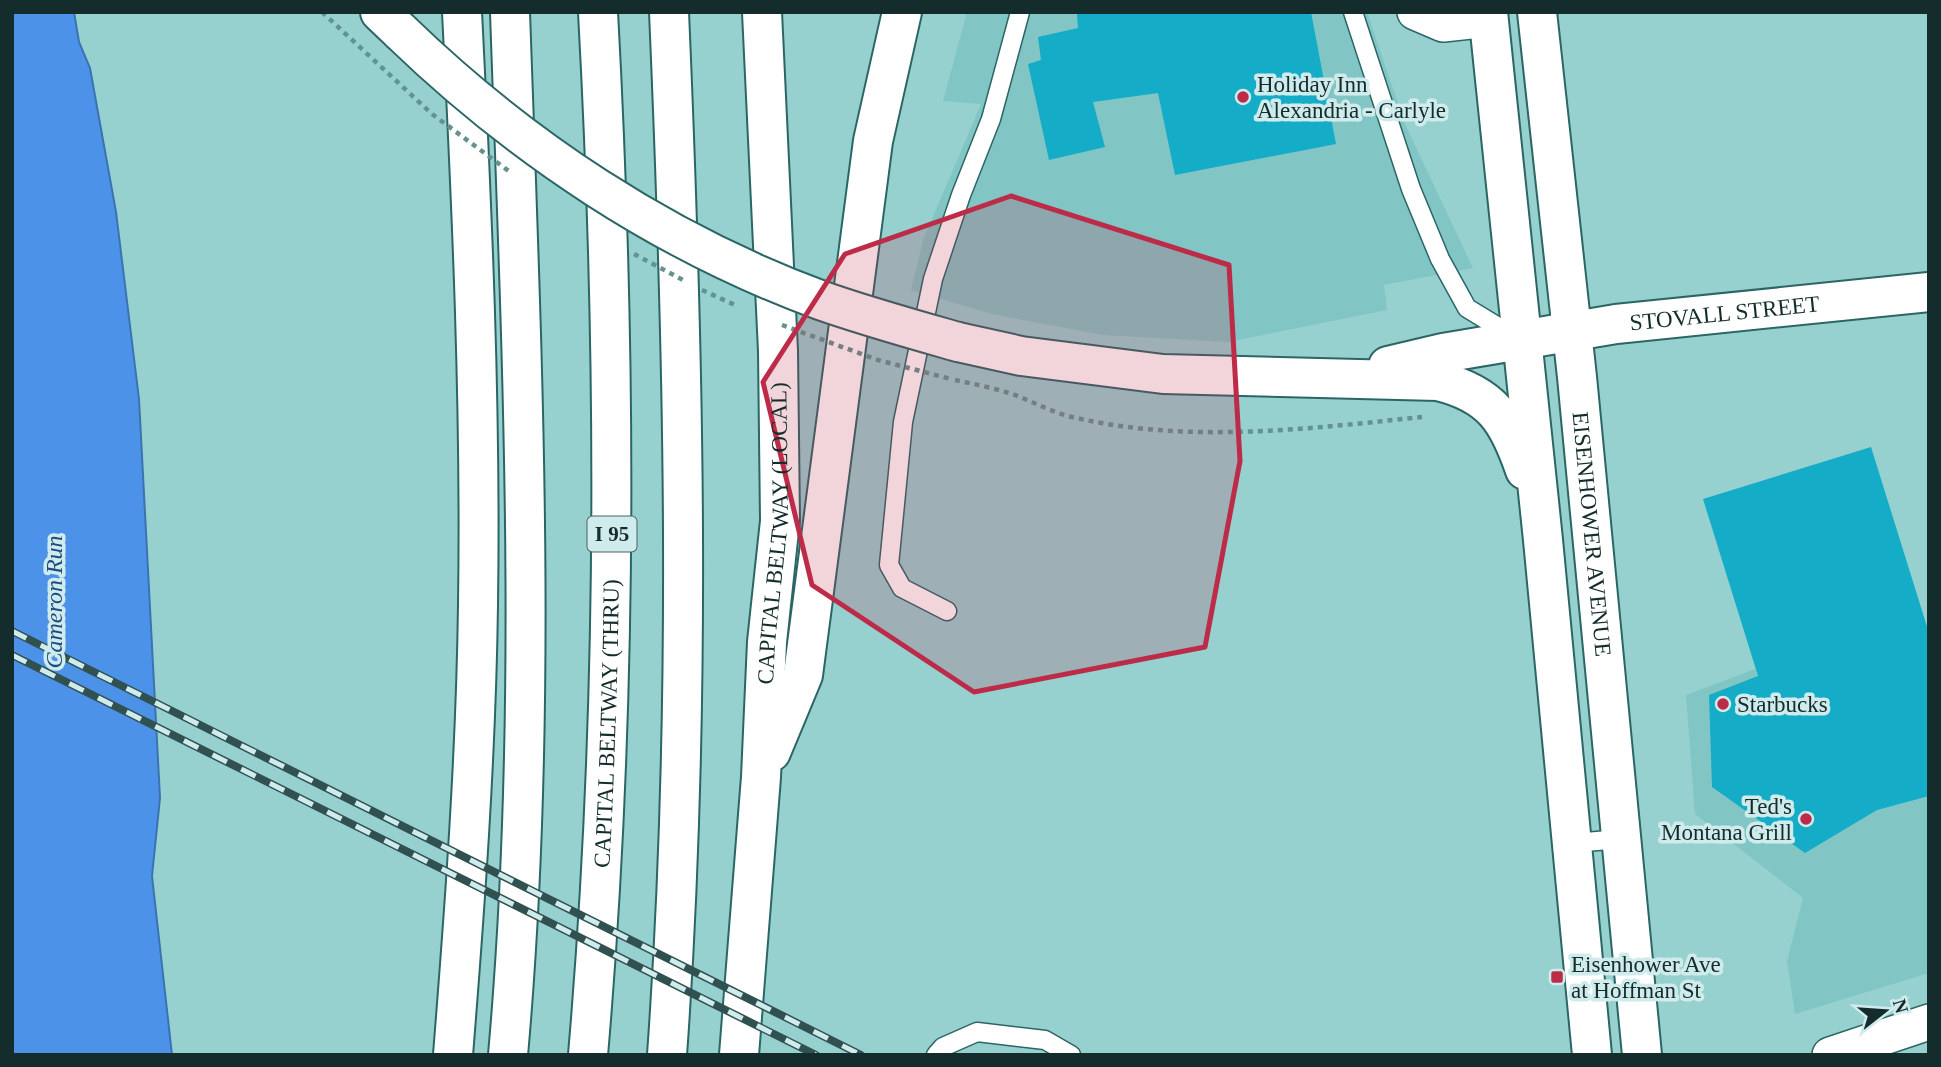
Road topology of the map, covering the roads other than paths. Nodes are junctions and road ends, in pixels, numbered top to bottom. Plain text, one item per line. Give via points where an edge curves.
1 (446, 12) edge
2 (462, 12) edge
3 (510, 12) edge
4 (598, 12) edge
5 (669, 12) edge
6 (762, 12) edge
7 (1020, 12) edge
8 (1353, 12) edge
9 (1415, 12) edge
10 (1538, 12) edge
11 (901, 15) edge
12 (1489, 16) edge
13 (389, 19) edge
14 (472, 195) junction
15 (1922, 290) edge
16 (1572, 332) junction
17 (1522, 341) junction
18 (1332, 378) junction
19 (1543, 540) junction
20 (947, 611) dead end
21 (761, 777) junction
22 (1621, 839) junction
23 (1573, 843) junction
24 (1929, 1022) edge
25 (453, 1055) edge
26 (508, 1055) edge
27 (588, 1055) edge
28 (667, 1055) edge
29 (739, 1055) edge
30 (936, 1055) edge
31 (1071, 1055) edge
32 (1591, 1055) edge
33 (1642, 1055) edge
34 (1830, 1055) edge

1 - 14 main road
2 - 14 main road
3 - 26 main road via 524,422 524,635 522,802
4 - 27 main road, CAPITAL BELTWAY (THRU) / I 95 via 611,326 611,644 601,902
5 - 28 main road via 683,452 680,806
6 - 21 main road, CAPITAL BELTWAY (LOCAL) via 778,351 779,521
7 - 20 lane via 990,119 933,279 903,422 889,565 902,588
8 - 17 lane via 1411,189 1440,260 1467,308
9 - 12 street via 1443,24
10 - 16 main road, EISENHOWER AVENUE
11 - 21 main road via 873,141 803,675
12 - 17 main road
13 - 18 main road, bridge via 442,71 570,171 700,248 819,299 958,342 1093,368
14 - 25 main road via 478,605
15 - 16 main road, STOVALL STREET
16 - 17 main road, STOVALL STREET
16 - 22 main road, EISENHOWER AVENUE
17 - 18 main road, STOVALL STREET
17 - 19 main road
18 - 19 main road via 1438,381 1467,388 1488,403 1518,449
19 - 23 main road
21 - 29 main road, CAPITAL BELTWAY (LOCAL)
22 - 23 lane
22 - 33 main road, EISENHOWER AVENUE
23 - 32 main road
24 - 34 street
30 - 31 lane via 943,1047 977,1032 1045,1040

